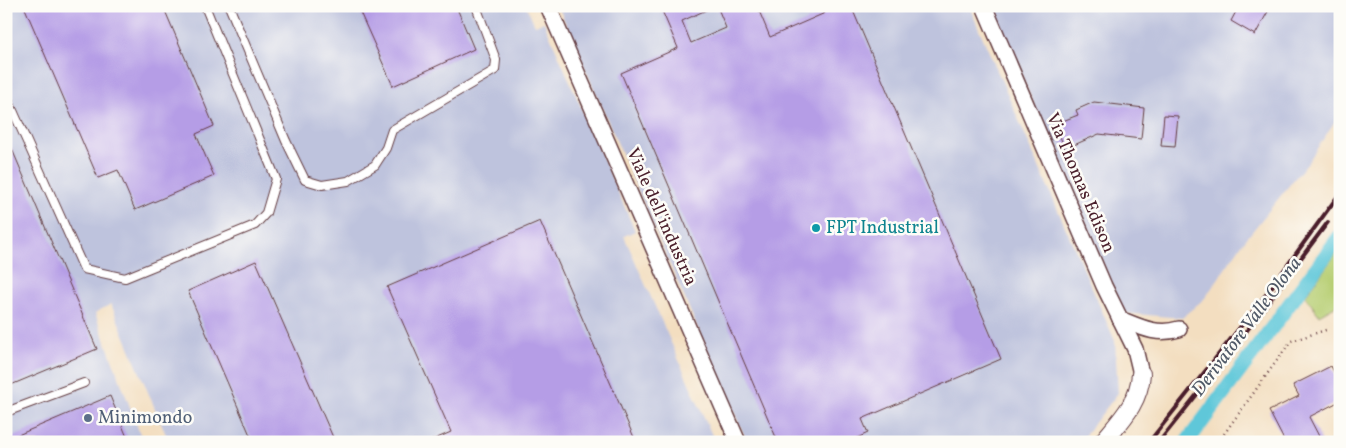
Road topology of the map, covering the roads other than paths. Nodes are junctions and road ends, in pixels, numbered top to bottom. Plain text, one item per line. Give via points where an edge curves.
1 (205, 6) edge
2 (229, 6) edge
3 (476, 6) edge
4 (548, 6) edge
5 (984, 6) edge
6 (6, 95) edge
7 (1120, 319) junction
8 (1179, 329) dead end
9 (1141, 374) joint
10 (84, 383) dead end
11 (6, 412) edge
12 (738, 442) edge
13 (1103, 442) edge

1 - 6 lane via 276,178 266,212 255,225 125,278 84,269
2 - 3 lane via 305,180 322,185 348,181 375,165 392,130 495,70 496,60
4 - 12 street, Viale dell'industria
5 - 7 street, Via Thomas Edison
7 - 8 street via 1154,332
7 - 9 street, Via Thomas Edison via 1135,350
9 - 13 street via 1135,400
10 - 11 lane

